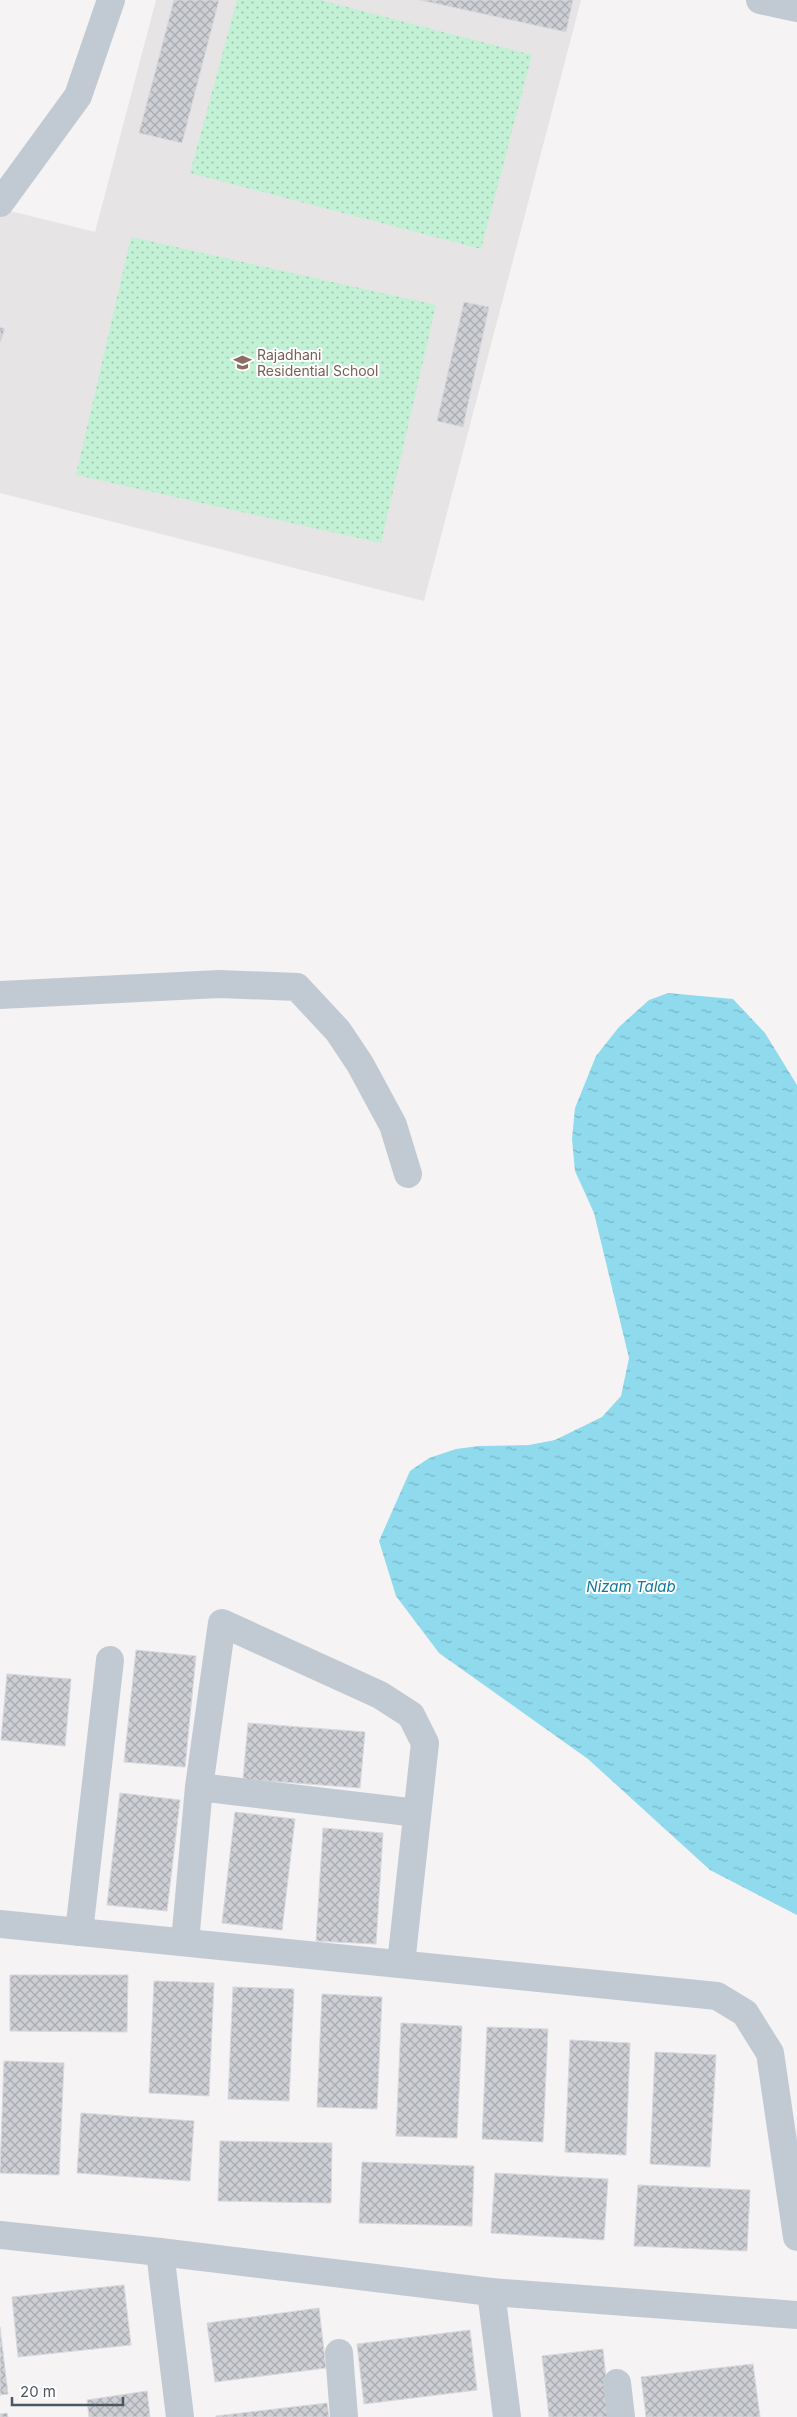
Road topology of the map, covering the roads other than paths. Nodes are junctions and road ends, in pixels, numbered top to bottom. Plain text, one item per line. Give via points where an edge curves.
1 (111, 0) edge
2 (760, 0) edge
3 (797, 8) edge
4 (0, 203) edge
5 (0, 995) edge
6 (408, 1174) dead end
7 (110, 1660) dead end
8 (199, 1787) junction
9 (418, 1813) junction
10 (0, 1924) edge
11 (79, 1932) junction
12 (185, 1942) junction
13 (401, 1964) junction
14 (0, 2236) edge
15 (797, 2237) edge
16 (160, 2252) junction
17 (491, 2292) junction
18 (797, 2315) edge
19 (339, 2353) dead end
20 (617, 2383) dead end
21 (180, 2417) edge
22 (344, 2417) edge
23 (507, 2417) edge
24 (621, 2417) edge

1 - 4 street via 78,96
2 - 3 street
5 - 6 street via 219,984 297,987 338,1031 360,1064 393,1126
7 - 11 street
8 - 9 street
8 - 9 street via 222,1623 380,1695 411,1714 425,1743
8 - 12 street
9 - 13 street
10 - 11 street
11 - 12 street
12 - 13 street
13 - 15 street via 718,1996 745,2013 770,2053
14 - 16 street
16 - 17 street
16 - 21 street
17 - 18 street
17 - 23 street
19 - 22 street
20 - 24 street

